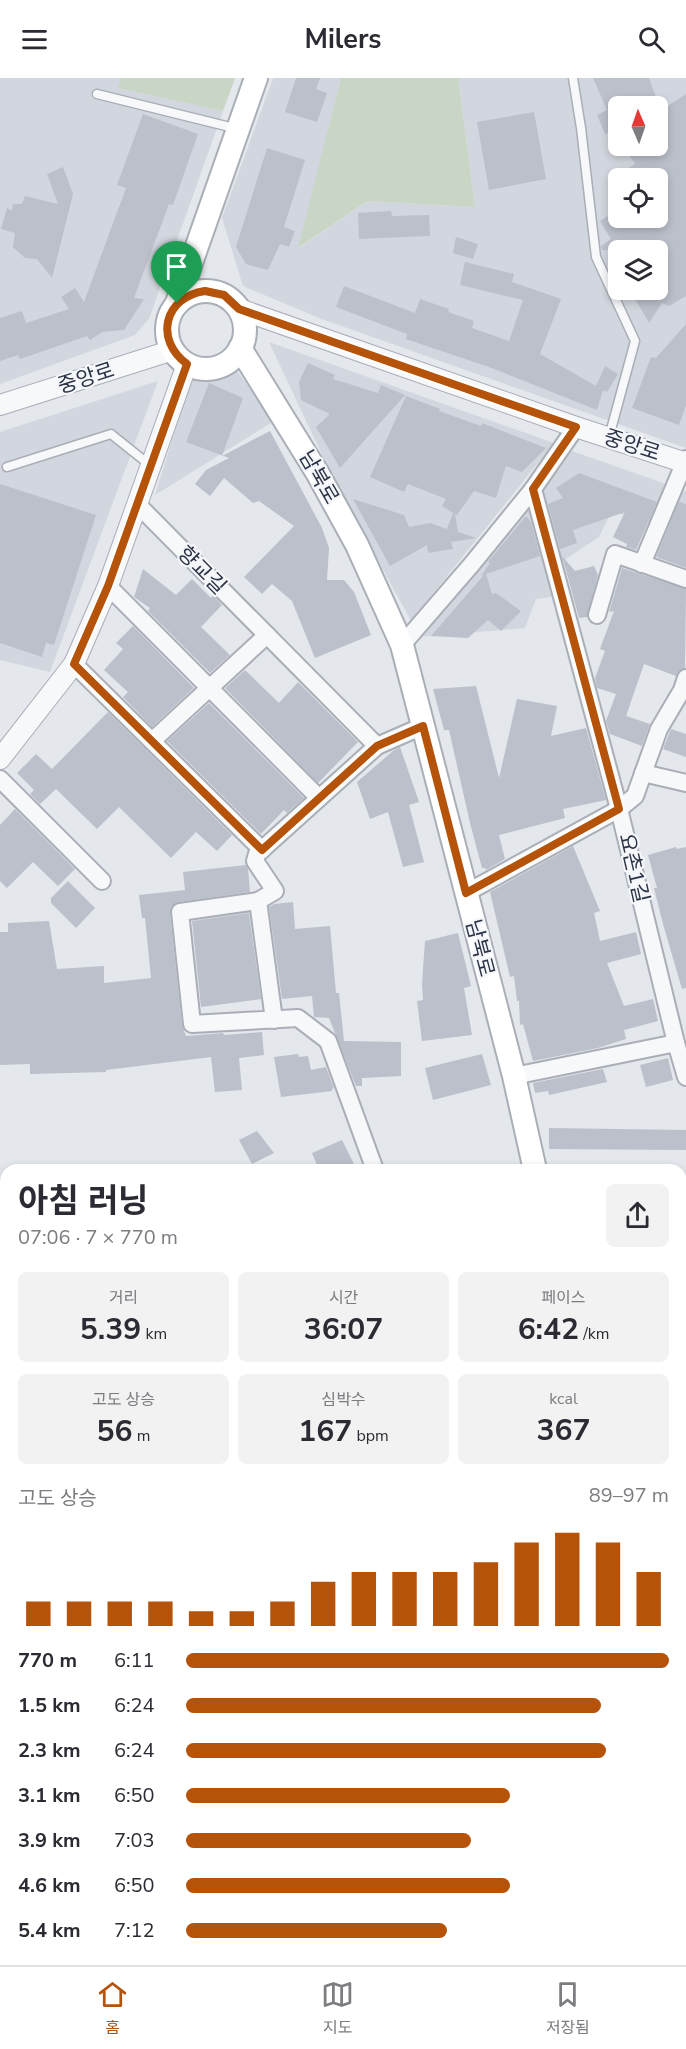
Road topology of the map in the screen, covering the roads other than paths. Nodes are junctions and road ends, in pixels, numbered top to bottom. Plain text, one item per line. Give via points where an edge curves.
1 (256, 78) edge
2 (573, 78) edge
3 (97, 94) dead end
4 (238, 129) junction
5 (177, 303) junction
6 (239, 309) junction
7 (240, 348) junction
8 (180, 357) junction
9 (0, 405) edge
10 (576, 427) junction
11 (609, 438) junction
12 (686, 461) edge
13 (7, 466) dead end
14 (151, 466) junction
15 (533, 489) junction
16 (137, 504) junction
17 (642, 564) junction
18 (686, 579) edge
19 (108, 586) junction
20 (597, 615) dead end
21 (267, 635) junction
22 (402, 645) junction
23 (74, 664) junction
24 (686, 678) edge
25 (210, 688) junction
26 (423, 726) junction
27 (152, 741) junction
28 (377, 746) junction
29 (0, 759) edge
30 (643, 773) junction
31 (0, 779) edge
32 (686, 783) edge
33 (319, 798) junction
34 (619, 809) junction
35 (262, 850) junction
36 (102, 881) dead end
37 (466, 893) junction
38 (258, 901) junction
39 (274, 1020) junction
40 (676, 1043) junction
41 (514, 1076) junction
42 (686, 1077) edge
43 (373, 1164) edge
44 (534, 1164) edge

1 - 4 main road
2 - 11 lane via 596,257 635,341
3 - 4 lane
4 - 5 main road
5 - 6 main road via 194,292 205,291 224,295
5 - 8 main road via 167,331
6 - 7 main road via 245,329
6 - 10 street, 중앙로
7 - 8 main road via 217,367 197,368
7 - 22 main road, 남북로 via 357,545
8 - 9 street, 중앙로
8 - 14 street
10 - 11 street, 중앙로
10 - 15 street
11 - 12 street, 중앙로
12 - 17 street
13 - 14 lane via 111,434
14 - 16 street
15 - 22 street
15 - 34 street, 요촌1길
16 - 19 street
16 - 21 street, 향교길
17 - 18 street
17 - 20 street via 615,554
19 - 23 street
19 - 25 street
21 - 25 street
21 - 28 street, 향교길
22 - 26 main road, 남북로
23 - 27 street
23 - 29 street
24 - 30 street via 659,729
25 - 27 street
25 - 33 street
26 - 28 street
26 - 37 main road, 남북로
27 - 35 street
28 - 33 street
30 - 32 street
30 - 34 street via 635,796
31 - 36 street
33 - 35 street
34 - 37 street
34 - 40 street, 요촌1길
35 - 38 street via 255,861 275,891
37 - 41 main road, 남북로
38 - 39 street
38 - 39 street via 180,912 192,1024
39 - 43 street via 298,1018 328,1041
40 - 41 street
40 - 42 street, 요촌1길
41 - 44 main road, 남북로

